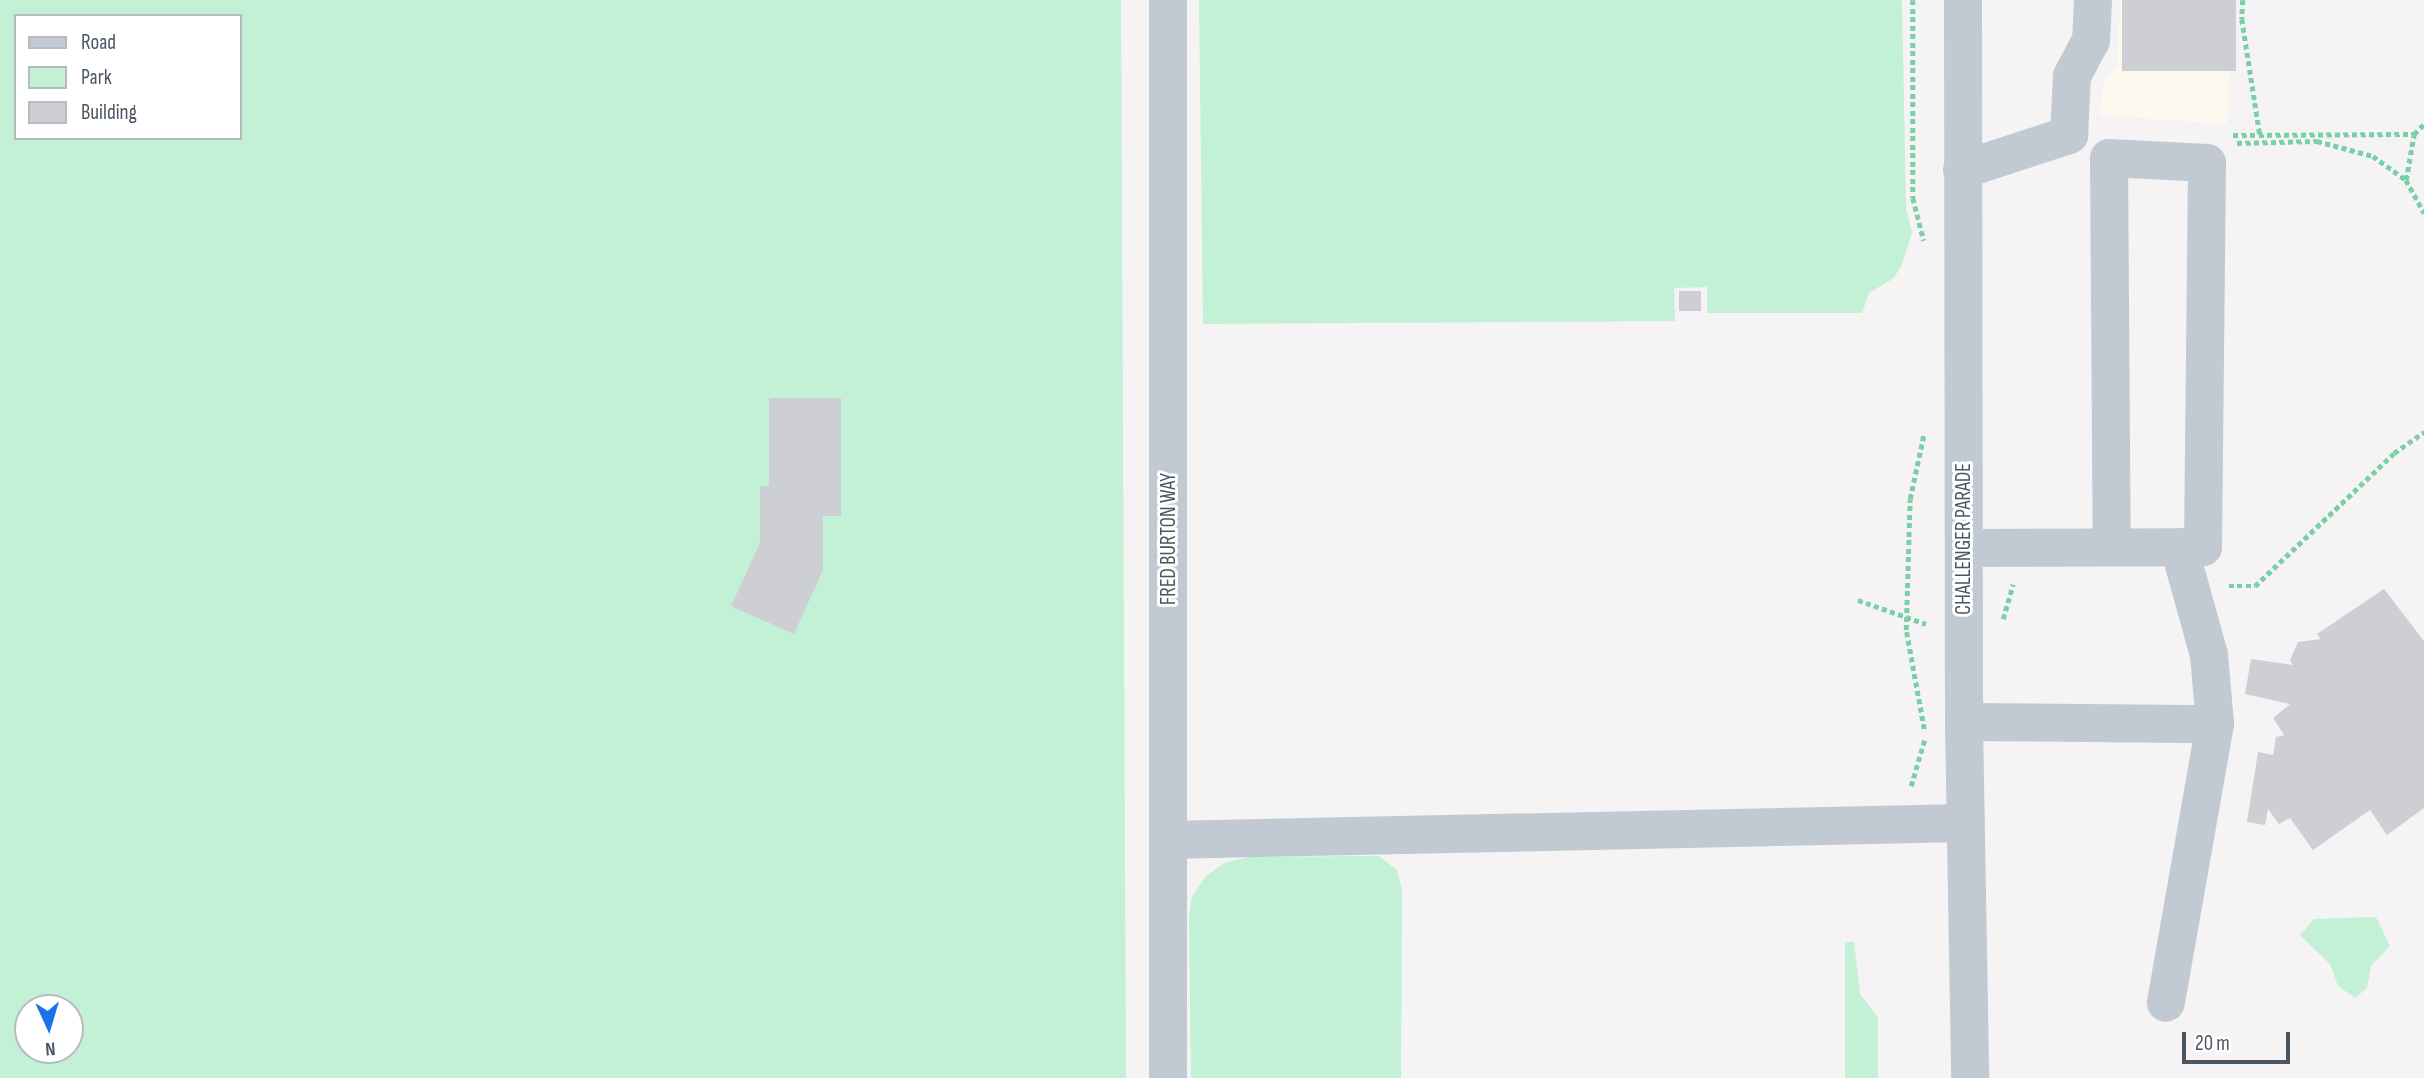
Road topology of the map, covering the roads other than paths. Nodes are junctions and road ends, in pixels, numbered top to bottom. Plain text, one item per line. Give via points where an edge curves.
1 (1168, 0) edge
2 (1963, 0) edge
3 (2093, 0) edge
4 (1962, 170) junction
5 (2112, 547) junction
6 (2179, 547) junction
7 (1965, 548) junction
8 (1964, 722) junction
9 (2215, 724) junction
10 (1966, 823) junction
11 (1168, 840) junction
12 (2165, 1003) dead end
13 (1168, 1078) edge
14 (1970, 1078) edge

1 - 11 street, FRED BURTON WAY
2 - 4 street, CHALLENGER PARADE
3 - 4 street via 2091,41 2073,76 2069,135
4 - 7 street, CHALLENGER PARADE
5 - 6 street
5 - 6 street via 2109,158 2207,163 2203,547
5 - 7 street
6 - 9 street via 2209,655
7 - 8 street, CHALLENGER PARADE
8 - 9 street
8 - 10 street, CHALLENGER PARADE
9 - 12 street
10 - 11 street
10 - 14 street, CHALLENGER PARADE
11 - 13 street, FRED BURTON WAY

